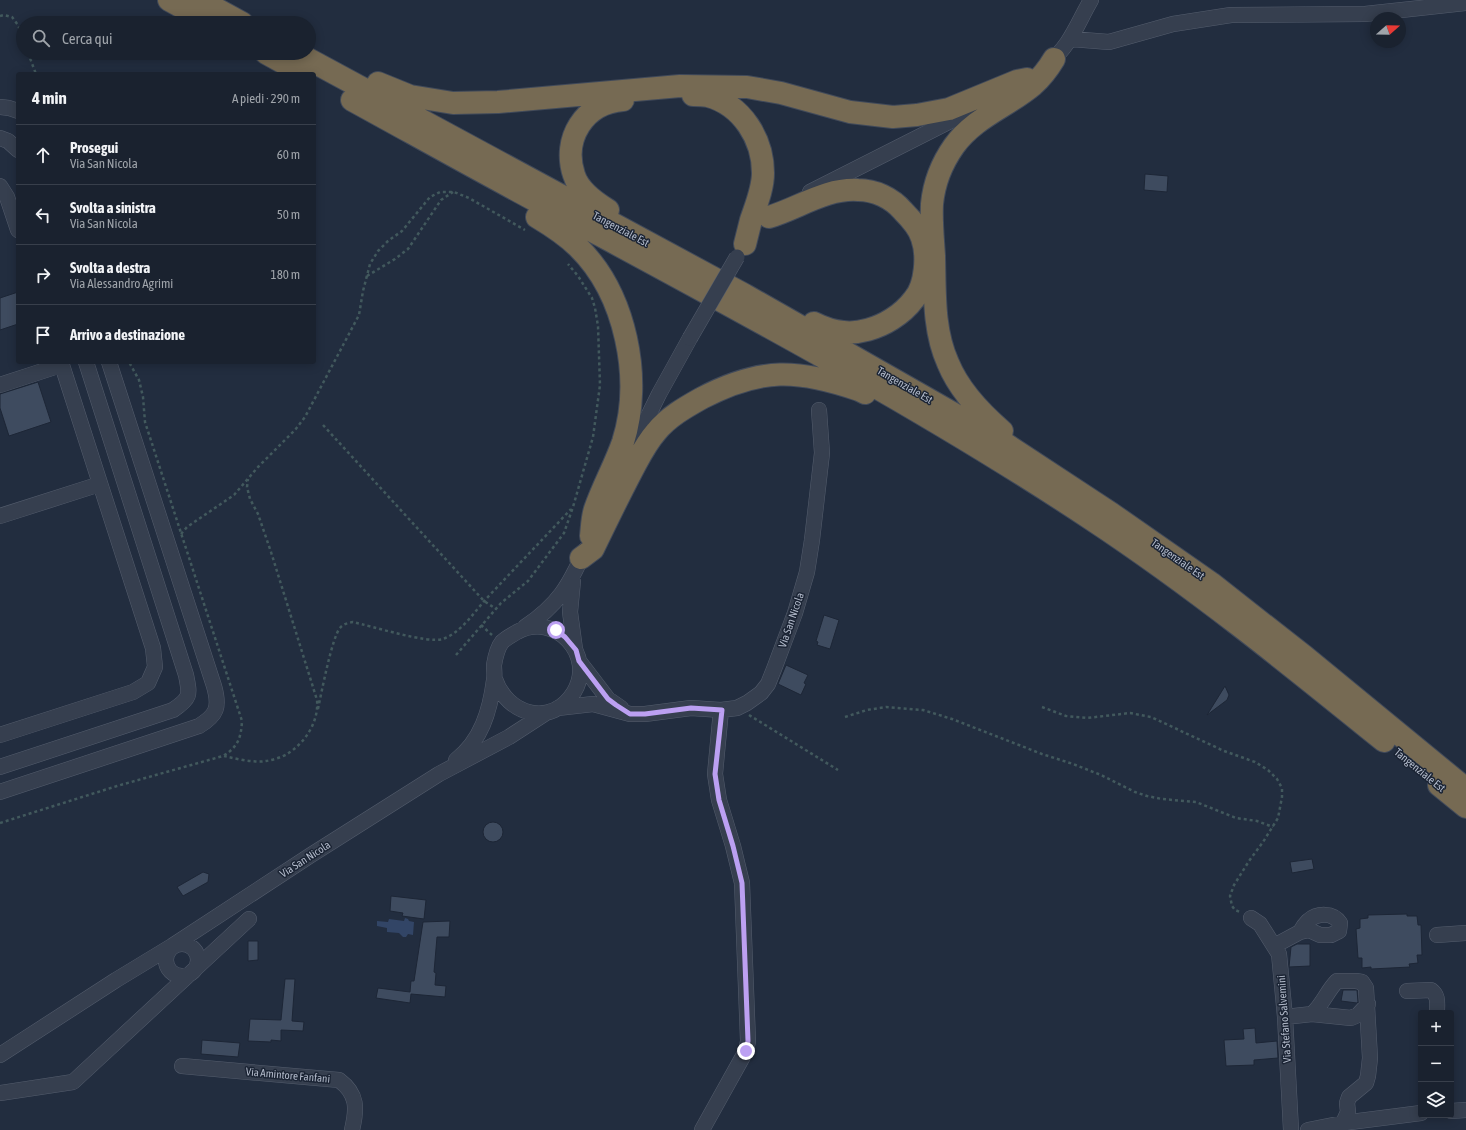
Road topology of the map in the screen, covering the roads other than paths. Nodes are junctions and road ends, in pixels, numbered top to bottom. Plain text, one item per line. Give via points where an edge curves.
1 (169, 0) edge
2 (200, 0) edge
3 (1091, 0) edge
4 (1466, 3) edge
5 (198, 16) edge
6 (229, 16) edge
7 (1071, 39) junction
8 (316, 53) edge
9 (1054, 59) junction
10 (279, 60) edge
11 (310, 60) edge
12 (300, 72) edge
13 (316, 80) edge
14 (1027, 80) junction
15 (0, 107) edge
16 (16, 110) edge
17 (0, 138) edge
18 (16, 148) edge
19 (447, 152) junction
20 (0, 186) edge
21 (769, 217) junction
22 (16, 224) edge
23 (741, 250) junction
24 (689, 266) junction
25 (745, 295) junction
26 (58, 364) edge
27 (61, 364) edge
28 (87, 364) edge
29 (110, 364) edge
30 (0, 385) edge
31 (819, 410) dead end
32 (987, 452) junction
33 (100, 484) junction
34 (1078, 491) junction
35 (0, 516) edge
36 (591, 536) junction
37 (578, 566) junction
38 (523, 628) junction
39 (578, 655) junction
40 (495, 679) junction
41 (722, 710) junction
42 (552, 711) junction
43 (630, 714) junction
44 (0, 735) edge
45 (0, 767) edge
46 (439, 774) junction
47 (1466, 788) edge
48 (0, 792) edge
49 (1466, 807) edge
50 (1251, 918) road end
51 (249, 919) dead end
52 (1300, 932) dead end
53 (1466, 933) edge
54 (1437, 935) dead end
55 (172, 946) junction
56 (1274, 946) junction
57 (193, 971) junction
58 (1407, 991) dead end
59 (1368, 1004) junction
60 (1437, 1010) edge
61 (1312, 1014) junction
62 (1285, 1017) junction
63 (0, 1055) edge
64 (182, 1066) dead end
65 (0, 1093) edge
66 (1466, 1110) edge
67 (1454, 1111) edge
68 (1418, 1113) edge
69 (1343, 1123) junction
70 (352, 1130) edge
71 (702, 1130) edge
72 (1291, 1130) edge
73 (1308, 1130) edge

1 - 5 highway
2 - 6 highway
3 - 7 street
4 - 7 street via 1365,14 1231,15 1173,24 1109,42
7 - 9 street
8 - 14 highway via 410,96 453,103 498,102 680,86 730,86 781,93 850,112 893,117 949,109 1017,81
9 - 14 street
9 - 34 highway via 1033,85 982,118 966,132 947,157 939,173 932,204 935,296 942,348 953,375 962,388 992,423 1069,480
10 - 12 highway
11 - 24 highway, Tangenziale Est
13 - 19 highway, Tangenziale Est
14 - 21 street via 802,195
15 - 16 street
17 - 18 street
19 - 32 highway, Tangenziale Est via 806,347
19 - 36 highway via 462,169 560,231 579,248 596,269 618,311 628,349 631,398 623,441 595,511
20 - 22 street via 7,197
21 - 23 street
21 - 25 highway via 837,191 858,190 879,194 898,205 913,221 922,238 925,256 924,278 915,298 900,313 884,324 864,331 842,332 821,326 758,297
23 - 24 highway via 761,188 763,173 758,141 750,125 724,102 708,96 616,100 600,105 586,115 571,146 575,176 584,191 598,204 675,252
23 - 36 street, bridge via 656,400
24 - 25 highway, Tangenziale Est
25 - 34 highway, Tangenziale Est via 998,439
26 - 30 street
27 - 33 street
28 - 45 street via 186,675 189,692 184,702 174,710
29 - 48 street via 214,686 217,708 209,720 199,726
31 - 41 street, Via San Nicola via 822,453 812,540 807,572 795,613 768,684 747,703 737,708
32 - 37 highway via 946,438 859,390 842,384 797,374 773,374 744,380 694,403 670,418 655,432 631,473 593,549
32 - 49 highway, Tangenziale Est via 1176,577
33 - 35 street
33 - 44 street via 153,648 155,667 148,683 133,692
34 - 47 highway, Tangenziale Est via 1211,583
36 - 37 street
37 - 38 street, Via San Nicola via 555,603
37 - 39 street, Via San Nicola via 570,612
38 - 39 street via 537,626 556,630 565,637
38 - 40 street, Via San Nicola via 501,643 494,664
39 - 42 street, Via San Nicola via 580,676 576,688 571,697
39 - 43 street via 608,699
40 - 42 street, Via San Nicola via 507,700 518,709 533,713
40 - 46 street, Via San Nicola via 488,712 479,734 460,757
41 - 43 street, Via San Nicola via 691,708
41 - 71 street via 715,774 719,800 742,883 748,1041 746,1051
42 - 43 street, Via San Nicola via 593,704
42 - 46 street, Via San Nicola
46 - 55 street, Via San Nicola
50 - 56 street, Via Stefano Salvemini via 1260,924
51 - 57 street
52 - 56 street
53 - 54 street
55 - 57 street via 190,946 197,953 198,963
55 - 57 street via 166,955 170,970 174,974 184,976
55 - 63 street, Via San Nicola
56 - 62 street, Via Stefano Salvemini via 1279,954
57 - 65 street via 73,1082
58 - 60 street via 1431,990 1436,994
59 - 61 street via 1358,1015 1351,1018
59 - 61 street via 1366,988 1362,982 1337,981
59 - 69 street via 1368,1076 1366,1083 1349,1097 1348,1112
61 - 62 street
62 - 72 street, Via Stefano Salvemini
64 - 70 street, Via Amintore Fanfani via 339,1080 346,1085 354,1099 356,1108
66 - 67 street
68 - 69 street
69 - 73 street

